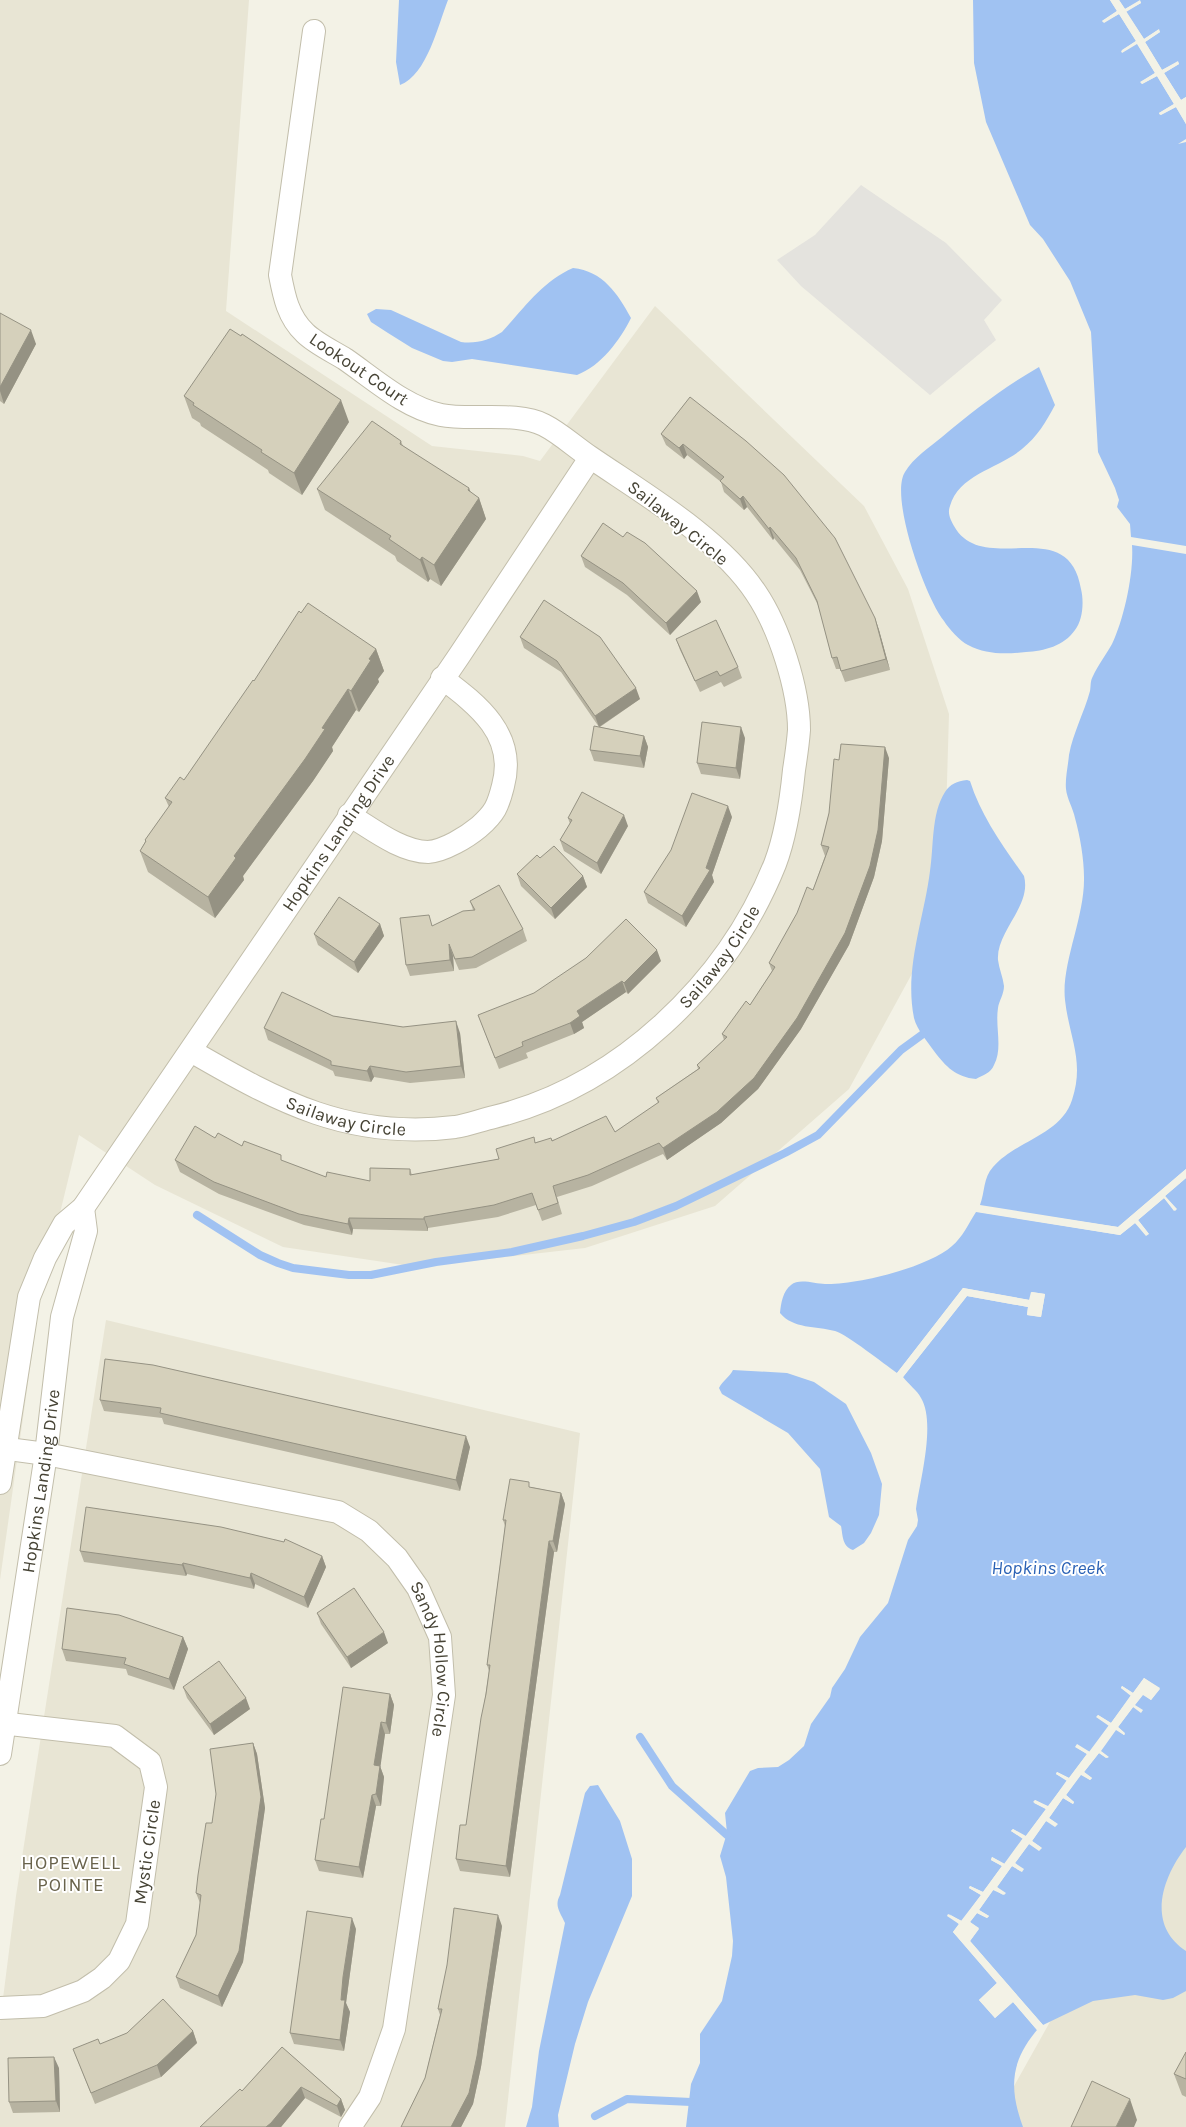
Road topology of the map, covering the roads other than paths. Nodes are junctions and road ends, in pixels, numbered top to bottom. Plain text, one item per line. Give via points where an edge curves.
1 (314, 31) dead end
2 (590, 458) junction
3 (442, 678) junction
4 (349, 815) junction
5 (191, 1051) junction
6 (83, 1208) junction
7 (3, 1448) edge
8 (46, 1454) junction
9 (0, 1483) edge
10 (2, 1723) edge
11 (0, 1754) edge
12 (0, 2008) edge
13 (350, 2127) edge

1 - 2 street, Lookout Court via 280,275 287,307 305,333 417,407 443,416 488,416 541,423
2 - 3 street, Hopkins Landing Drive
2 - 5 street, Sailaway Circle via 648,496 721,553 756,594 779,639 794,686 799,729 792,795 776,862 750,913 715,969 676,1011 632,1050 576,1087 523,1110 456,1126 396,1129 340,1122 284,1102
3 - 4 street, Hopkins Landing Drive
3 - 4 street via 475,703 489,719 503,744 508,768 493,814 465,839 429,852 405,847
4 - 5 street, Hopkins Landing Drive
5 - 6 street, Hopkins Landing Drive
6 - 7 street, Hopkins Landing Drive via 64,1224 29,1297
6 - 8 street, Hopkins Landing Drive via 86,1231 62,1317
7 - 8 street, Sandy Hollow Circle
7 - 9 street, Hopkins Landing Drive
8 - 10 street, Hopkins Landing Drive
8 - 13 street, Sandy Hollow Circle via 338,1512 369,1531 397,1558 418,1588 440,1637 444,1695 394,2029 370,2098
10 - 11 street, Hopkins Landing Drive
10 - 12 street, Mystic Circle via 115,1736 150,1762 156,1787 137,1924 119,1961 83,1991 43,2006

